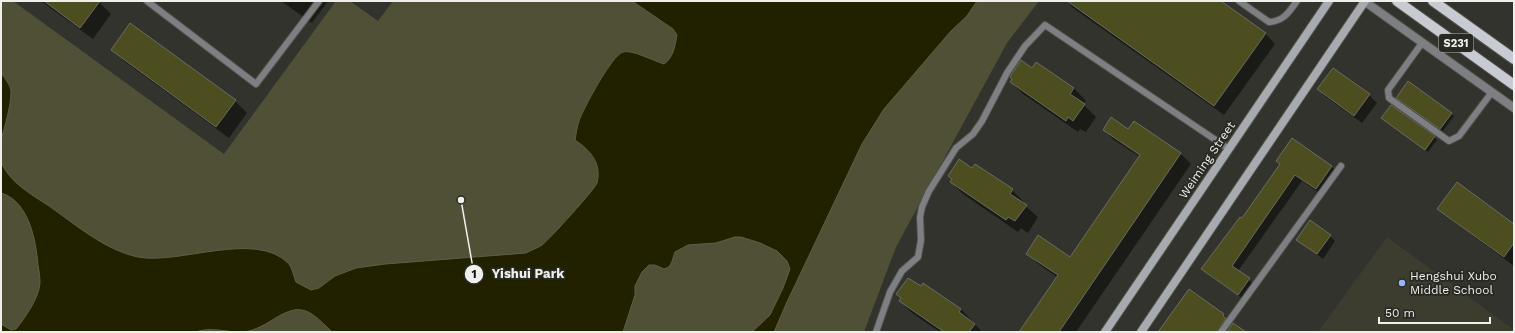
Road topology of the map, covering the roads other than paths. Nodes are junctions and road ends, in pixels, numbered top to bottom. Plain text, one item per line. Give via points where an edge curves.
1 (147, 1) edge
2 (319, 1) edge
3 (1239, 1) edge
4 (1297, 1) edge
5 (1329, 1) edge
6 (1364, 1) edge
7 (1398, 1) edge
8 (1433, 1) edge
9 (1422, 43) junction
10 (1514, 59) edge
11 (1514, 85) edge
12 (1492, 92) junction
13 (1514, 108) edge
14 (1229, 149) junction
15 (1341, 166) dead end
16 (876, 332) edge
17 (1105, 332) edge
18 (1141, 332) edge
19 (1221, 332) edge

1 - 2 lane via 256,84
3 - 4 lane via 1269,22 1285,17
5 - 14 street, Weiming Street
6 - 9 street
6 - 18 street
7 - 11 main road, S231
8 - 10 main road, S231
9 - 12 street
9 - 12 lane via 1388,90 1389,98 1449,141 1459,136
12 - 13 street
14 - 16 lane via 1045,25 1025,46 1007,72 982,122 974,134 956,148 929,191 920,217 921,240 918,257 902,271 890,292
14 - 17 street, Weiming Street
15 - 19 lane

